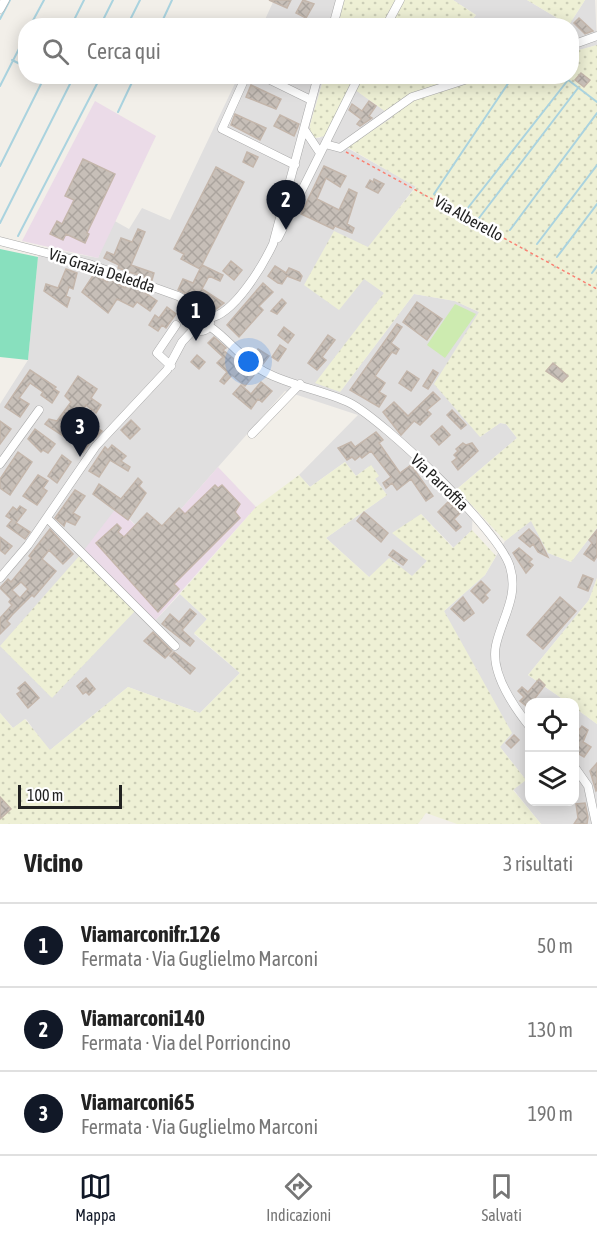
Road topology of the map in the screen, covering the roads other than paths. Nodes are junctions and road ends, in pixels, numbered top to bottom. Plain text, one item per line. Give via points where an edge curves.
1 (5, 0) edge
2 (340, 0) edge
3 (400, 0) edge
4 (0, 9) edge
5 (335, 18) edge
6 (390, 18) edge
7 (597, 36) edge
8 (579, 42) edge
9 (242, 84) edge
10 (278, 84) edge
11 (316, 84) edge
12 (355, 84) edge
13 (452, 84) edge
14 (311, 100) junction
15 (304, 129) junction
16 (313, 142) junction
17 (325, 143) junction
18 (300, 145) junction
19 (320, 153) junction
20 (294, 169) junction
21 (305, 182) junction
22 (0, 241) edge
23 (273, 244) junction
24 (197, 314) junction
25 (209, 322) junction
26 (176, 325) dead end
27 (195, 328) junction
28 (171, 366) junction
29 (300, 384) junction
30 (39, 410) dead end
31 (252, 434) dead end
32 (0, 464) edge
33 (47, 518) junction
34 (2, 572) edge
35 (175, 646) dead end
36 (525, 718) edge
37 (579, 773) edge
38 (595, 821) edge

1 - 4 street
2 - 5 street
3 - 6 street
7 - 8 street
9 - 20 street via 222,129
10 - 14 street
11 - 14 street
12 - 17 street
13 - 17 street via 412,97 340,148
14 - 15 street
15 - 16 street
15 - 18 street
16 - 17 street
16 - 18 street
16 - 19 street
17 - 19 street
18 - 20 street
19 - 21 street
20 - 21 street via 296,183
20 - 23 street
21 - 23 street
22 - 24 street, Via Grazia Deledda via 89,264 178,296 189,302
23 - 25 street via 244,291
24 - 25 street via 203,313
24 - 27 street via 192,320
25 - 27 street via 201,330
25 - 29 street, Via Parroffia via 256,367
26 - 28 street via 157,353
27 - 28 street via 182,342
28 - 33 street via 96,446
29 - 31 street
29 - 36 street, Via Parroffia via 349,403 374,418 498,541 510,565 513,592 495,646 495,658 498,672
30 - 32 street
33 - 34 street
33 - 35 street
37 - 38 street via 588,786

